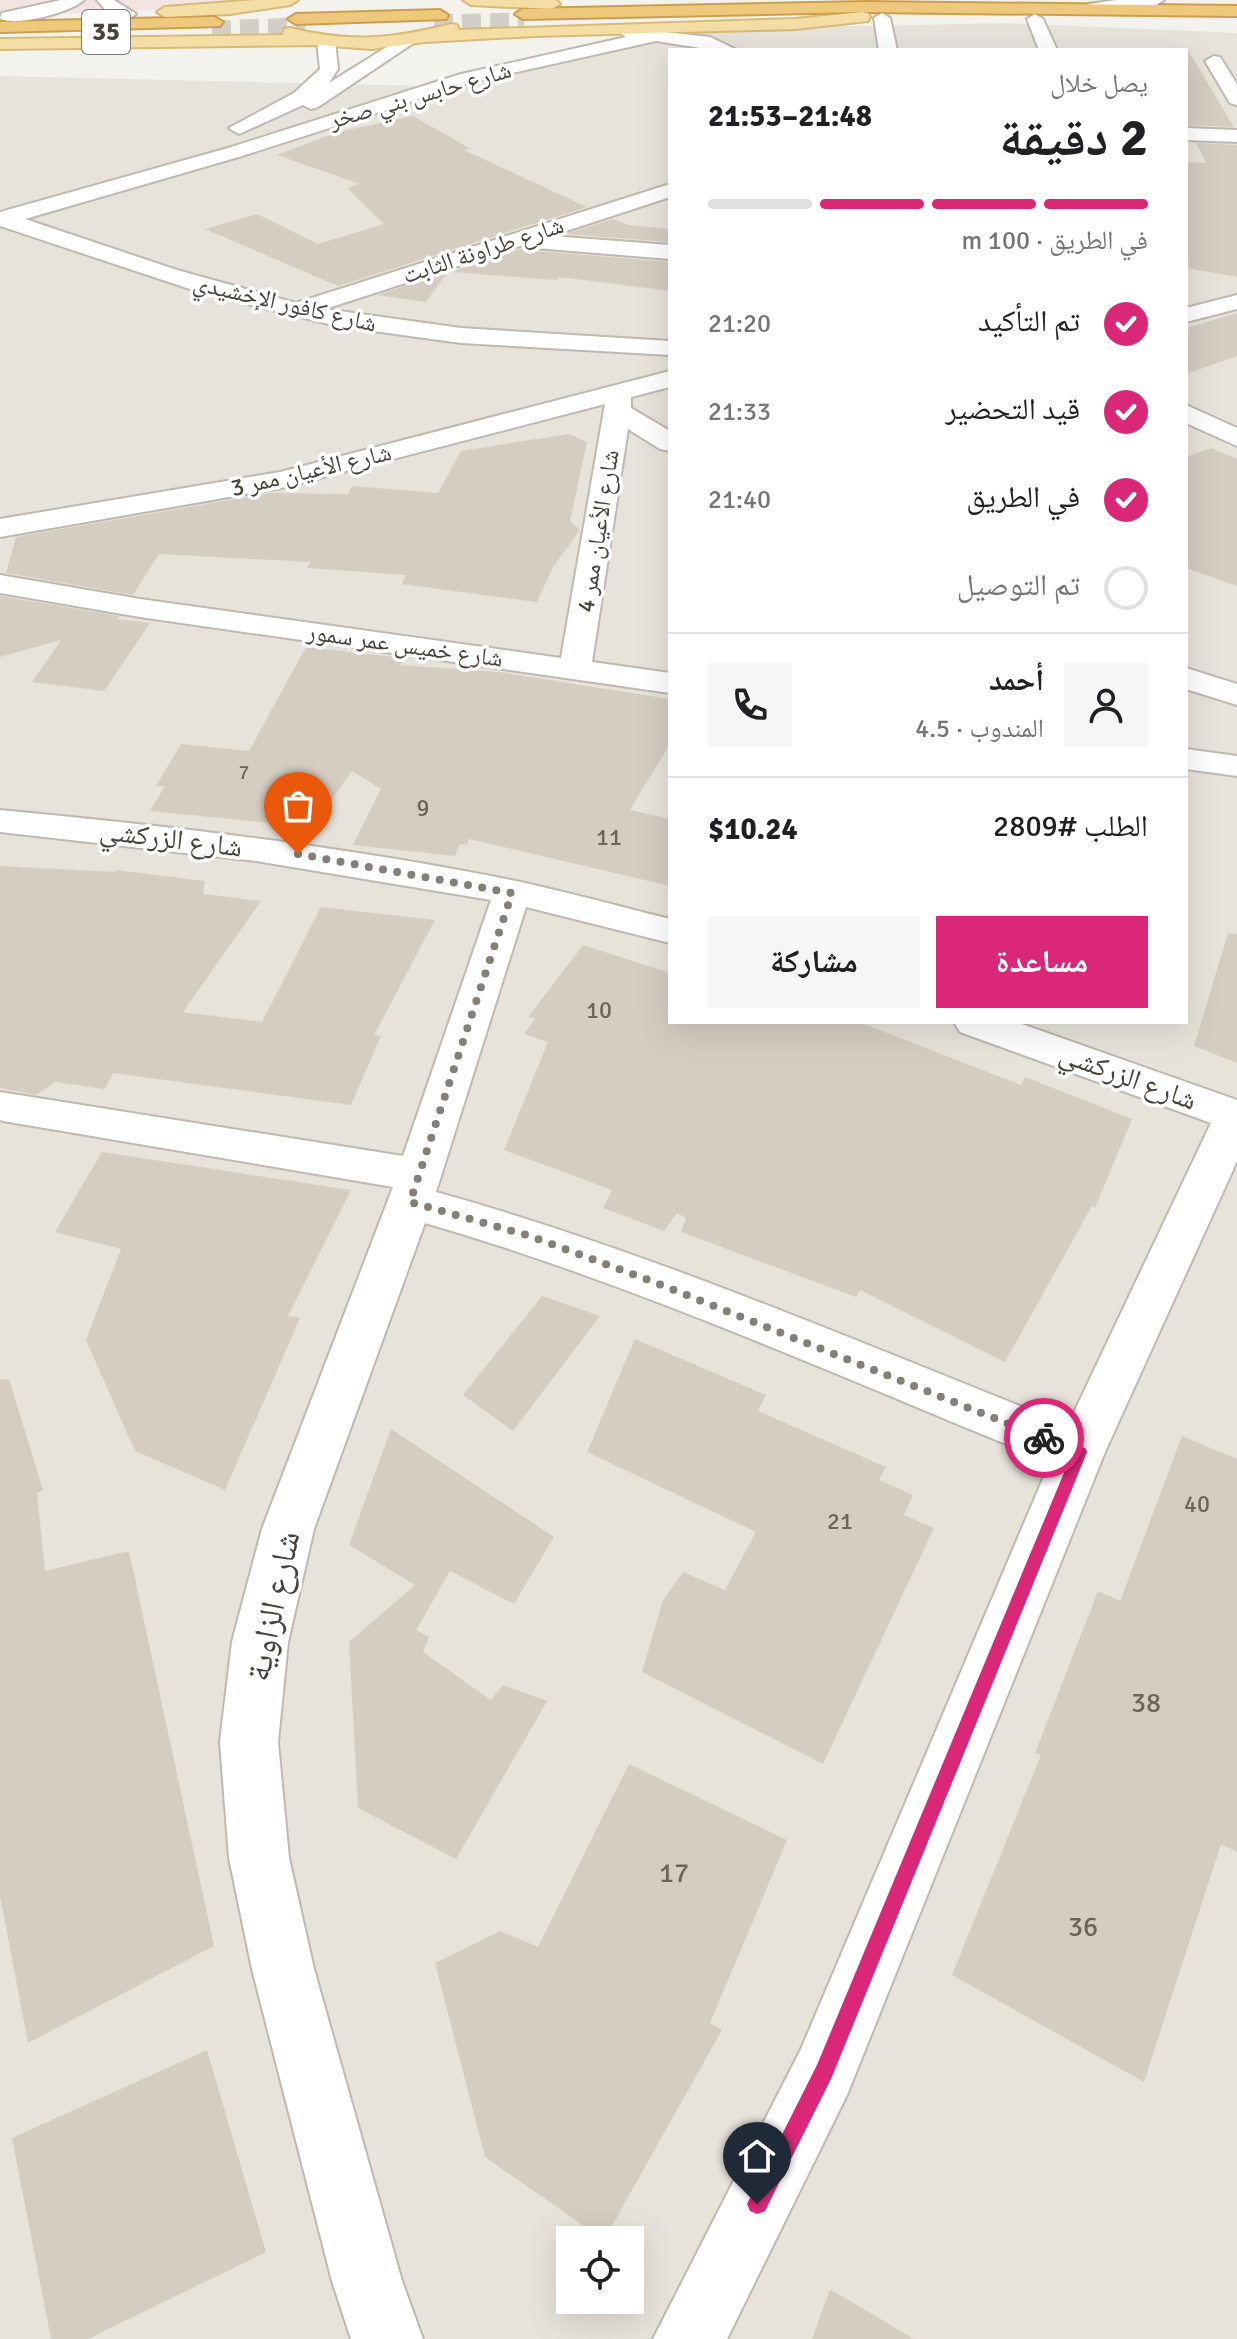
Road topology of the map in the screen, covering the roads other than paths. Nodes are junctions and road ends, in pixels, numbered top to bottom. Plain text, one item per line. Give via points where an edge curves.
1 (76, 0) edge
2 (105, 0) edge
3 (290, 0) edge
4 (300, 0) edge
5 (455, 0) edge
6 (471, 0) edge
7 (1156, 0) edge
8 (754, 1) edge
9 (1094, 8) junction
10 (196, 11) junction
11 (1237, 11) edge
12 (864, 12) junction
13 (128, 14) junction
14 (530, 18) junction
15 (882, 18) junction
16 (1035, 19) junction
17 (3, 21) edge
18 (301, 23) tunnel mouth
19 (1237, 23) edge
20 (425, 29) junction
21 (607, 29) junction
22 (0, 35) edge
23 (656, 36) junction
24 (196, 40) junction
25 (323, 41) junction
26 (0, 44) edge
27 (724, 48) edge
28 (888, 48) edge
29 (1047, 48) edge
30 (1214, 61) dead end
31 (1237, 99) edge
32 (1188, 134) edge
33 (1237, 136) edge
34 (187, 164) junction
35 (668, 191) edge
36 (2, 214) edge
37 (513, 239) junction
38 (668, 252) edge
39 (1237, 302) edge
40 (297, 311) junction
41 (1188, 314) edge
42 (575, 343) junction
43 (668, 348) edge
44 (668, 366) edge
45 (668, 368) edge
46 (668, 380) edge
47 (618, 402) junction
48 (1188, 414) edge
49 (1233, 433) edge
50 (668, 441) edge
51 (0, 528) edge
52 (0, 584) edge
53 (0, 596) edge
54 (140, 608) junction
55 (575, 668) junction
56 (1188, 679) edge
57 (668, 683) edge
58 (1237, 695) edge
59 (1188, 759) edge
60 (1237, 766) edge
61 (0, 821) edge
62 (512, 893) junction
63 (668, 931) edge
64 (980, 1024) edge
65 (3, 1106) dead end
66 (1237, 1116) edge
67 (413, 1188) junction
68 (1080, 1452) junction
69 (387, 2339) edge
70 (689, 2339) edge

1 - 17 street
2 - 13 street
3 - 10 main road
4 - 25 main road via 282,8 276,21 289,32
5 - 20 main road via 466,9 464,20 449,29
6 - 14 main road
7 - 9 street
8 - 12 main road via 816,2
8 - 14 main road
9 - 11 highway
9 - 12 highway
10 - 13 main road
10 - 24 main road via 239,16 253,25 246,31
12 - 14 highway
12 - 15 highway
12 - 21 main road via 795,24
13 - 17 main road
14 - 20 main road
14 - 21 main road
15 - 16 highway
15 - 28 street
16 - 19 highway
16 - 29 street
17 - 22 highway, 35 via 213,26
18 - 20 highway
20 - 25 main road
20 - 34 street, شارع حابس بني صخر via 306,107
21 - 23 street
23 - 27 street
23 - 34 street, شارع حابس بني صخر via 467,78
24 - 25 main road
24 - 26 main road
25 - 36 street, شارع حابس بني صخر via 329,62 325,76 268,114 166,158
30 - 31 street
32 - 33 street
34 - 36 street, شارع حابس بني صخر
35 - 37 street, شارع طراونة الثابت
36 - 40 street, شارع كافور الإخشيدي via 166,274
37 - 38 street
37 - 40 street, شارع طراونة الثابت
39 - 41 street
40 - 42 street, شارع كافور الإخشيدي via 389,328
42 - 43 street, شارع كافور الإخشيدي
42 - 44 street, شارع كافور الإخشيدي
45 - 47 street, شارع الأعيان ممر 3
46 - 47 street, شارع الأعيان ممر 3
47 - 50 street
47 - 51 street, شارع الأعيان ممر 3 via 281,480
47 - 55 street, شارع الأعيان ممر 4
48 - 49 street
52 - 54 street, شارع خميس عمر سمور
53 - 54 street, شارع خميس عمر سمور
54 - 55 street, شارع خميس عمر سمور
55 - 57 street, شارع خميس عمر سمور
56 - 58 street
59 - 60 street
61 - 62 street, شارع الزركشي via 298,854
62 - 63 street, شارع الزركشي
62 - 67 street, شارع الزاوية
64 - 66 street, شارع الزركشي
65 - 67 street
66 - 68 street
67 - 68 street
67 - 69 street, شارع الزاوية via 288,1529 260,1642 249,1742 259,1858 280,1955
68 - 70 street via 824,2072

